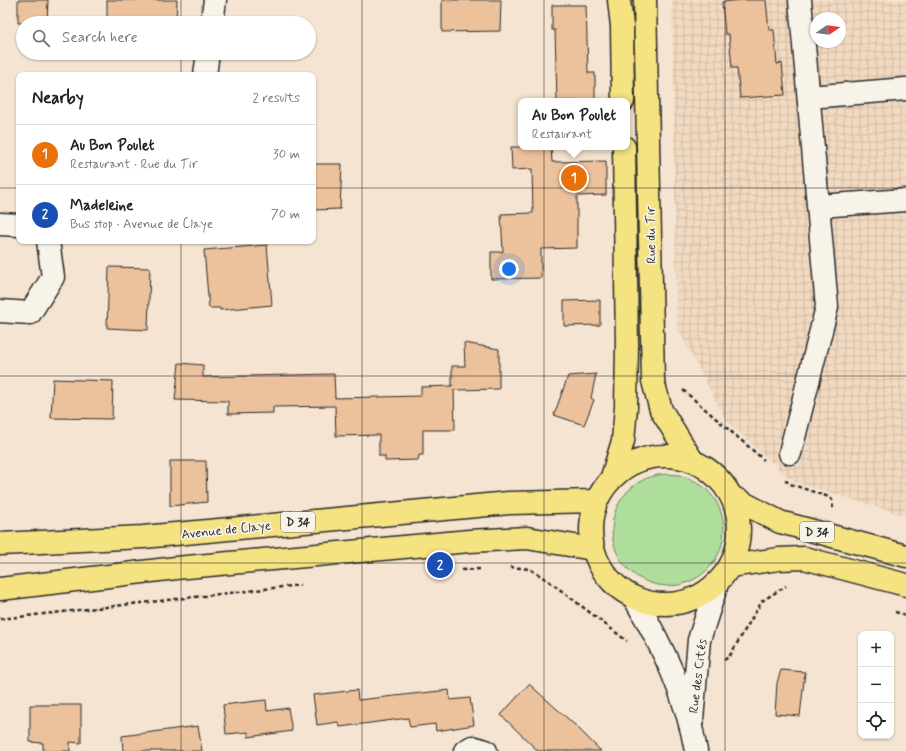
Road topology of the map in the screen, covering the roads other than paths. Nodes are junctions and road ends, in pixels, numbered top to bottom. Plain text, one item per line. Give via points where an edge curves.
1 (215, 0) edge
2 (618, 0) edge
3 (645, 0) edge
4 (800, 0) edge
5 (213, 16) edge
6 (207, 60) edge
7 (205, 72) edge
8 (906, 89) edge
9 (809, 97) junction
10 (623, 98) edge
11 (624, 150) edge
12 (906, 200) edge
13 (819, 206) junction
14 (0, 224) edge
15 (16, 225) edge
16 (48, 244) edge
17 (0, 311) edge
18 (790, 453) dead end
19 (692, 460) junction
20 (612, 477) junction
21 (732, 497) junction
22 (596, 500) junction
23 (0, 544) edge
24 (593, 549) junction
25 (906, 556) edge
26 (731, 566) junction
27 (717, 584) junction
28 (906, 585) edge
29 (0, 589) edge
30 (635, 599) junction
31 (691, 723) junction
32 (465, 751) edge
33 (486, 751) edge
34 (696, 751) edge

1 - 5 street
2 - 10 main road via 622,26
3 - 19 main road, Rue du Tir via 653,381 661,410
4 - 9 street
6 - 7 street
8 - 9 street
9 - 13 street
11 - 20 main road, Rue du Tir via 626,407 623,441
12 - 13 street
13 - 18 street via 827,307
14 - 15 street
16 - 17 street via 53,277 30,313
19 - 20 main road via 664,455 636,461
19 - 21 main road via 715,474
20 - 22 main road
21 - 25 main road, D 34 via 780,522
21 - 26 main road via 739,520 739,543
22 - 23 main road, Avenue de Claye / D 34 via 509,503 143,537
22 - 24 main road via 590,533
24 - 29 main road via 527,538 469,541 176,568
24 - 30 main road via 608,579
26 - 27 main road
26 - 28 main road, D 34 via 804,558
27 - 30 main road via 693,600 664,605
27 - 31 street, Rue des Cités via 700,640
30 - 31 street, Rue des Cités via 659,641
31 - 34 street, Rue des Cités
32 - 33 street via 472,747

